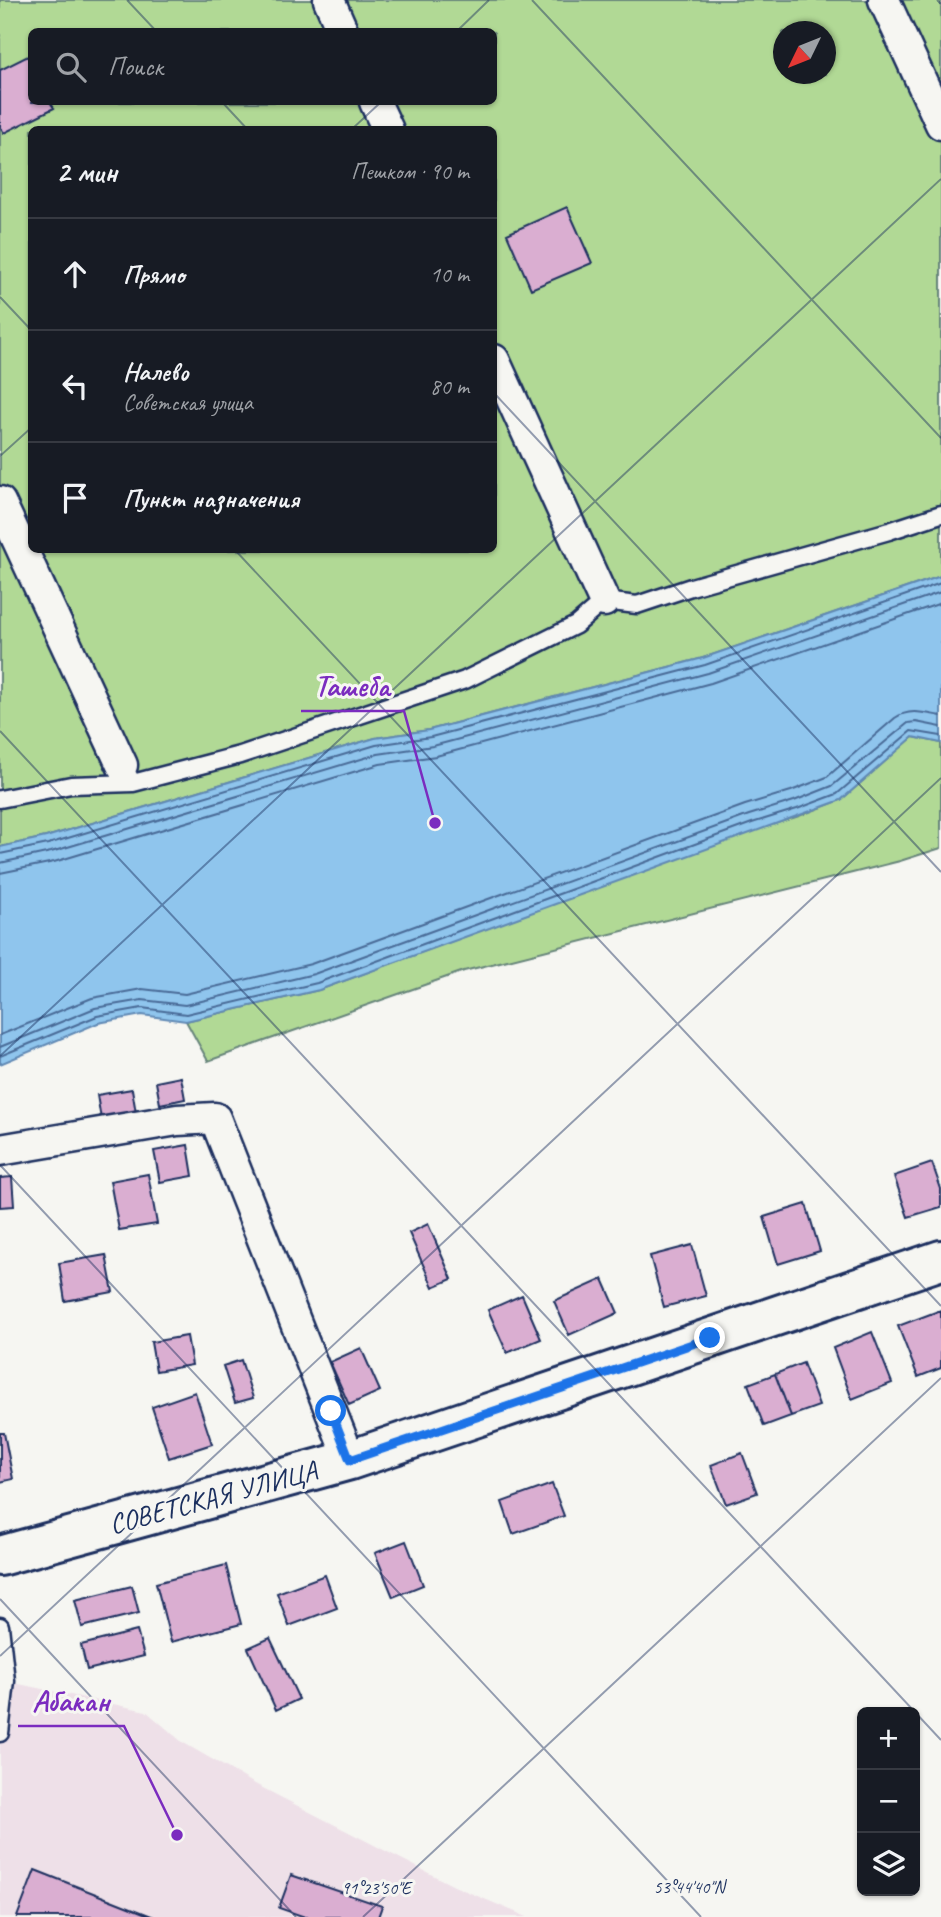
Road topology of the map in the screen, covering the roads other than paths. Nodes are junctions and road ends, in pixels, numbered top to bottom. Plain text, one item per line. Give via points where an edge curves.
1 (329, 0) edge
2 (884, 0) edge
3 (341, 28) edge
4 (933, 84) edge
5 (376, 105) edge
6 (941, 124) edge
7 (386, 126) edge
8 (497, 367) edge
9 (0, 502) edge
10 (941, 514) edge
11 (604, 601) junction
12 (128, 774) junction
13 (0, 799) edge
14 (0, 1150) edge
15 (941, 1260) edge
16 (350, 1460) junction
17 (0, 1556) edge
18 (0, 1626) edge
19 (0, 1733) edge

1 - 3 street
2 - 4 street
4 - 6 street
5 - 7 street
8 - 11 street
9 - 12 street
10 - 11 lane via 637,605
11 - 12 lane via 576,625 465,680 240,755
12 - 13 lane
14 - 16 street via 177,1120 215,1118
15 - 16 street, СОВЕТСКАЯ УЛИЦА
16 - 17 street, СОВЕТСКАЯ УЛИЦА
18 - 19 lane via 6,1681

